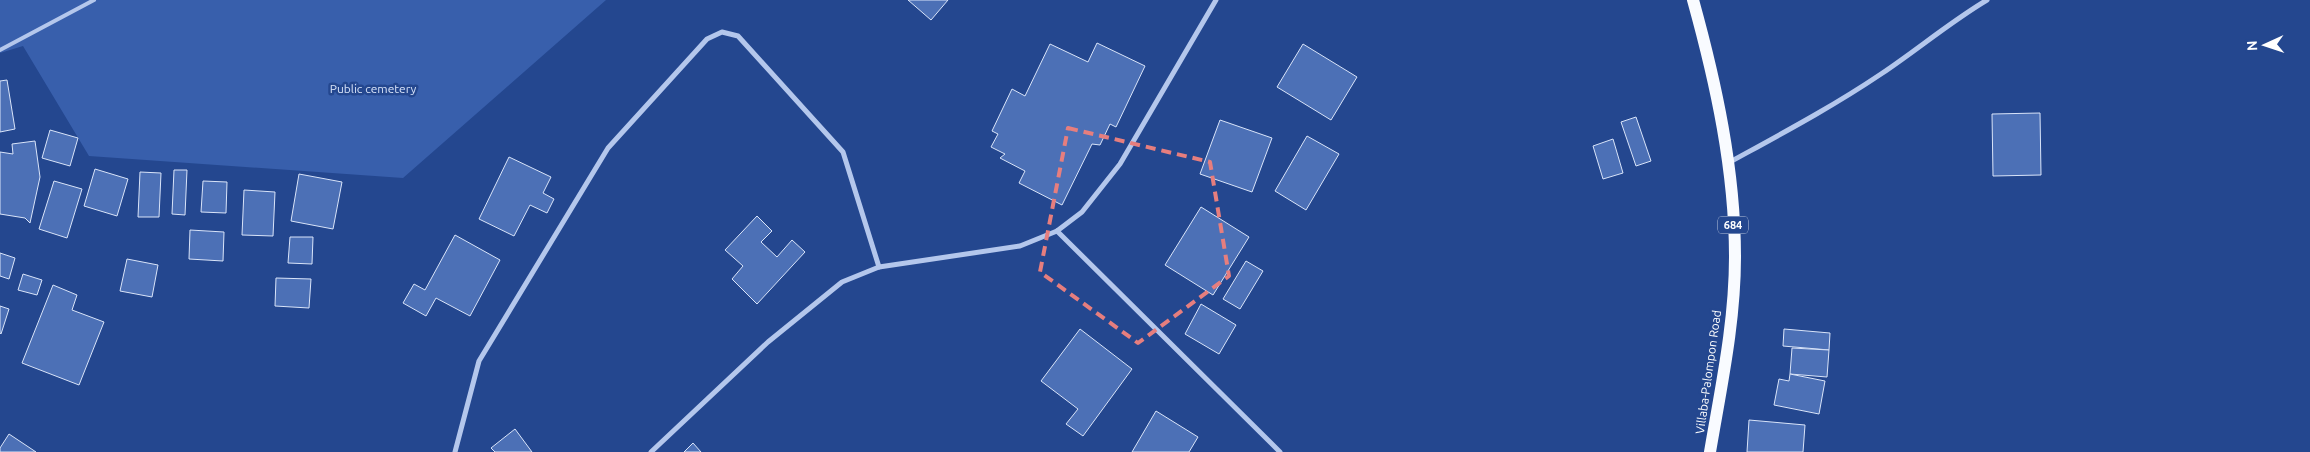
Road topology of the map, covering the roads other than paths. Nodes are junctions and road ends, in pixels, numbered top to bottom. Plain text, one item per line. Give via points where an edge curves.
1 (94, 0) edge
2 (1216, 0) edge
3 (1693, 0) edge
4 (1987, 0) edge
5 (0, 50) edge
6 (1727, 164) junction
7 (1057, 230) junction
8 (879, 267) junction
9 (455, 452) edge
10 (651, 452) edge
11 (1280, 452) edge
12 (1710, 452) edge

1 - 5 lane
2 - 7 street via 1120,164 1082,212
3 - 6 main road, Villaba-Palompon Road / 684 via 1720,108
4 - 6 street via 1882,74
6 - 12 main road, Villaba-Palompon Road / 684 via 1735,258 1732,317
7 - 8 street via 1020,246
7 - 11 street
8 - 9 street via 842,152 738,36 722,32 707,39 608,148 479,361
8 - 10 street via 842,282 768,342

